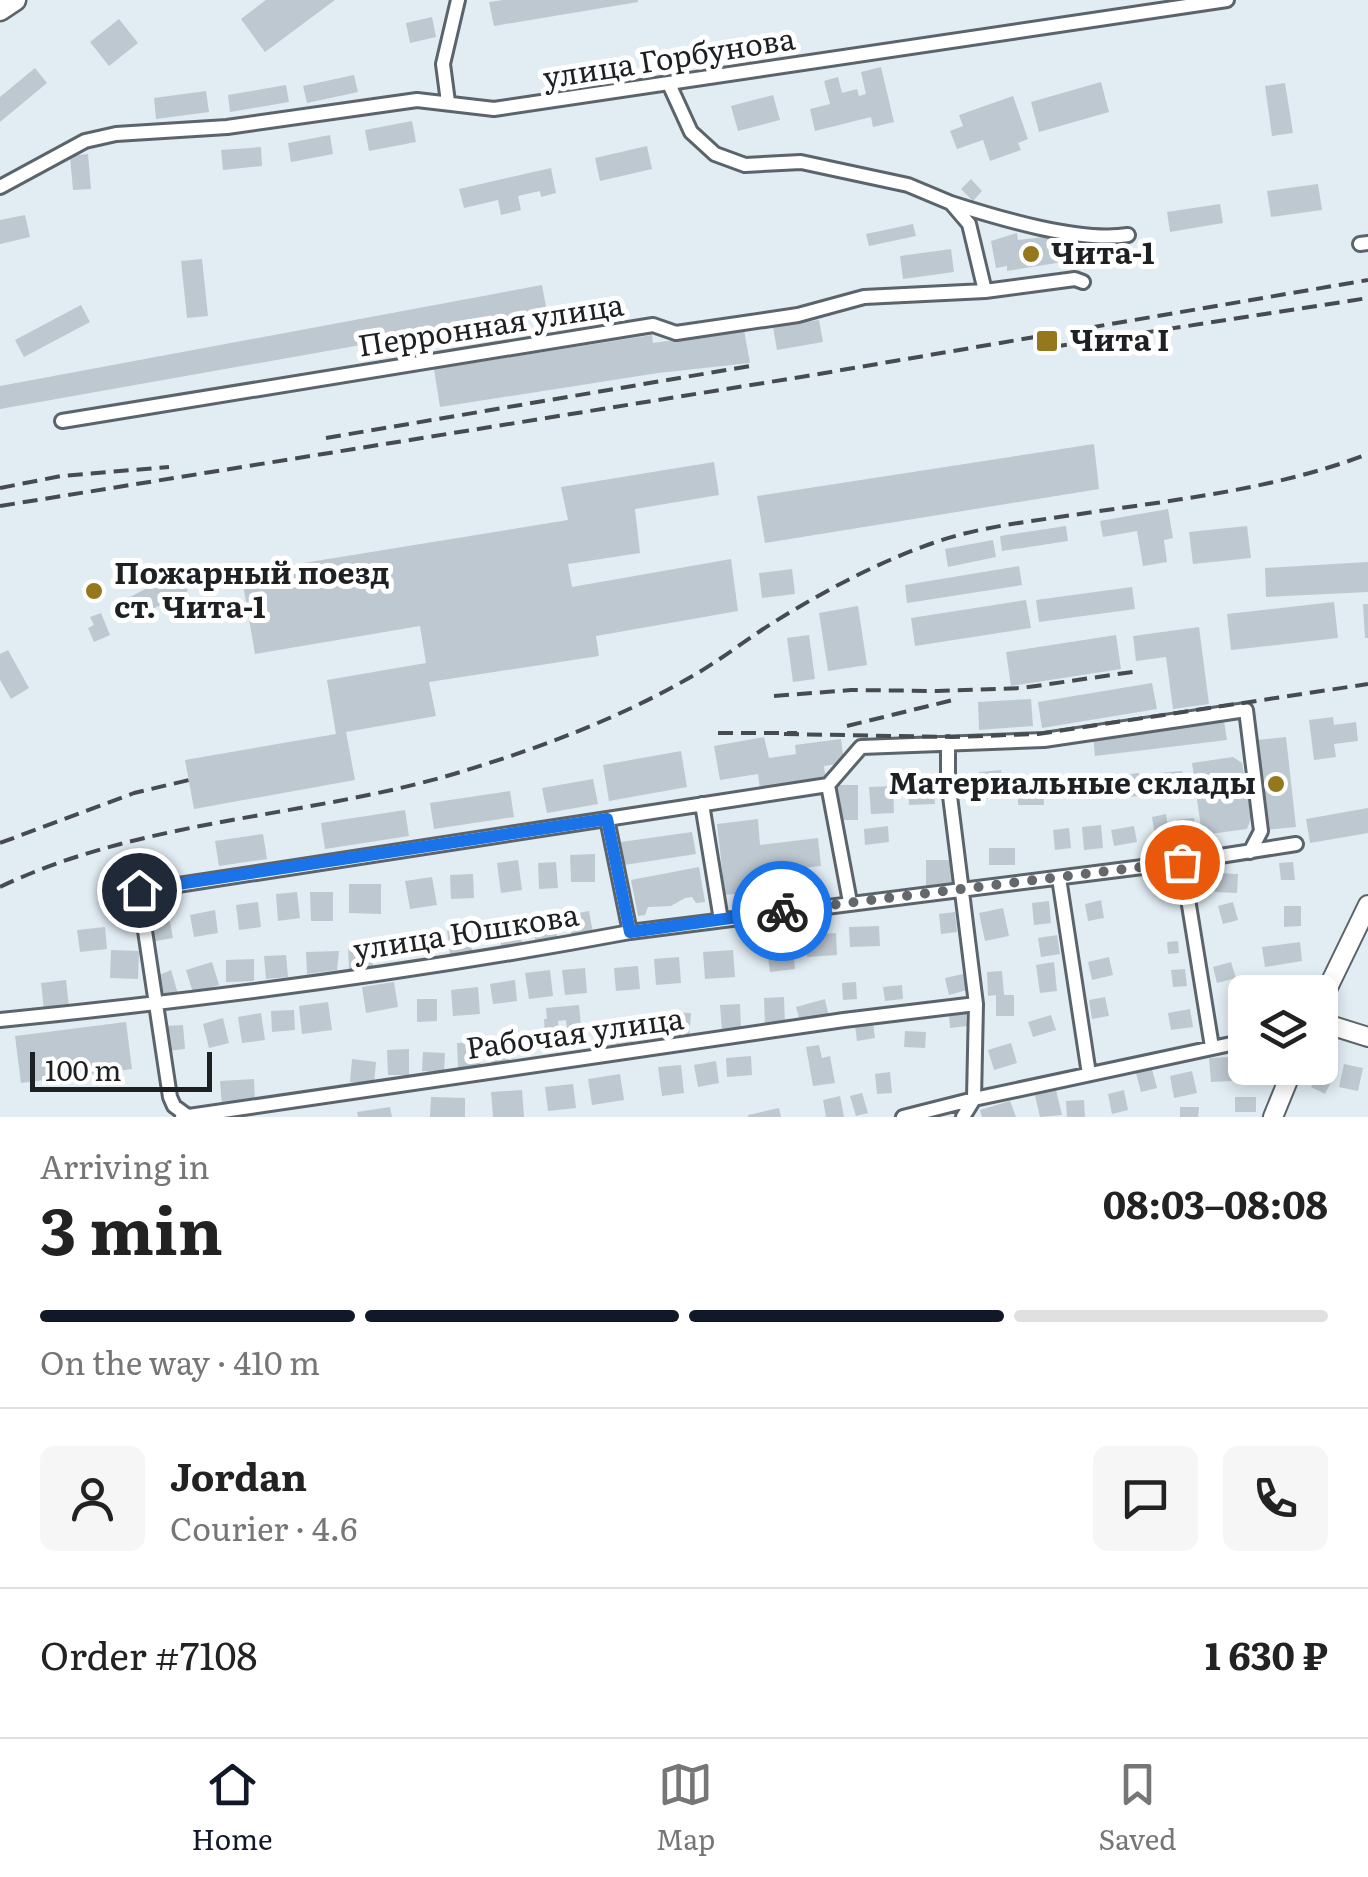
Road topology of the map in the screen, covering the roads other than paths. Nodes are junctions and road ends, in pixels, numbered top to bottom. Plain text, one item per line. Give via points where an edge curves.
1 (14, 0) edge
2 (458, 0) edge
3 (1227, 0) edge
4 (0, 10) edge
5 (670, 84) junction
6 (448, 102) junction
7 (0, 188) edge
8 (951, 203) junction
9 (1128, 235) dead end
10 (1083, 282) dead end
11 (985, 291) junction
12 (62, 420) dead end
13 (948, 743) junction
14 (828, 785) junction
15 (702, 804) junction
16 (607, 819) junction
17 (1296, 844) dead end
18 (1250, 852) junction
19 (1182, 862) junction
20 (1058, 878) junction
21 (964, 890) junction
22 (850, 902) junction
23 (1368, 905) edge
24 (721, 920) junction
25 (630, 932) junction
26 (1334, 975) edge
27 (976, 1004) junction
28 (154, 1005) junction
29 (0, 1020) edge
30 (1338, 1028) edge
31 (1368, 1037) edge
32 (1228, 1045) edge
33 (1212, 1048) junction
34 (1089, 1074) junction
35 (1286, 1085) edge
36 (974, 1098) junction
37 (186, 1117) edge
38 (904, 1117) edge
39 (963, 1117) edge
40 (1273, 1117) edge

1 - 4 main road
2 - 6 street via 443,64
3 - 5 street, улица Горбунова
5 - 6 street, улица Горбунова via 494,110
5 - 8 street via 691,132 715,154 745,166 801,162 908,186
6 - 7 street, улица Горбунова via 116,134 85,141
8 - 9 street via 1107,238
8 - 11 street via 969,224
10 - 11 street, Перронная улица
11 - 12 street, Перронная улица via 864,296 798,315 676,333 653,325
13 - 14 street via 861,747
13 - 18 street via 1044,740 1246,710 1261,831
13 - 21 street
14 - 15 street
14 - 22 street
15 - 16 street
15 - 24 street
16 - 25 street
16 - 28 street via 139,890
17 - 18 street, улица Юшкова
18 - 19 street, улица Юшкова
19 - 20 street, улица Юшкова
19 - 33 street
20 - 21 street, улица Юшкова
20 - 34 street
21 - 22 street, улица Юшкова
21 - 27 street
22 - 24 street, улица Юшкова
23 - 26 main road
24 - 25 street, улица Юшкова
25 - 28 street, улица Юшкова
27 - 36 street
27 - 37 street, Рабочая улица
28 - 29 street, улица Юшкова
28 - 37 street via 170,1097
30 - 31 main road
32 - 33 street
33 - 34 street
34 - 36 street
35 - 40 main road
36 - 38 street
36 - 39 street

